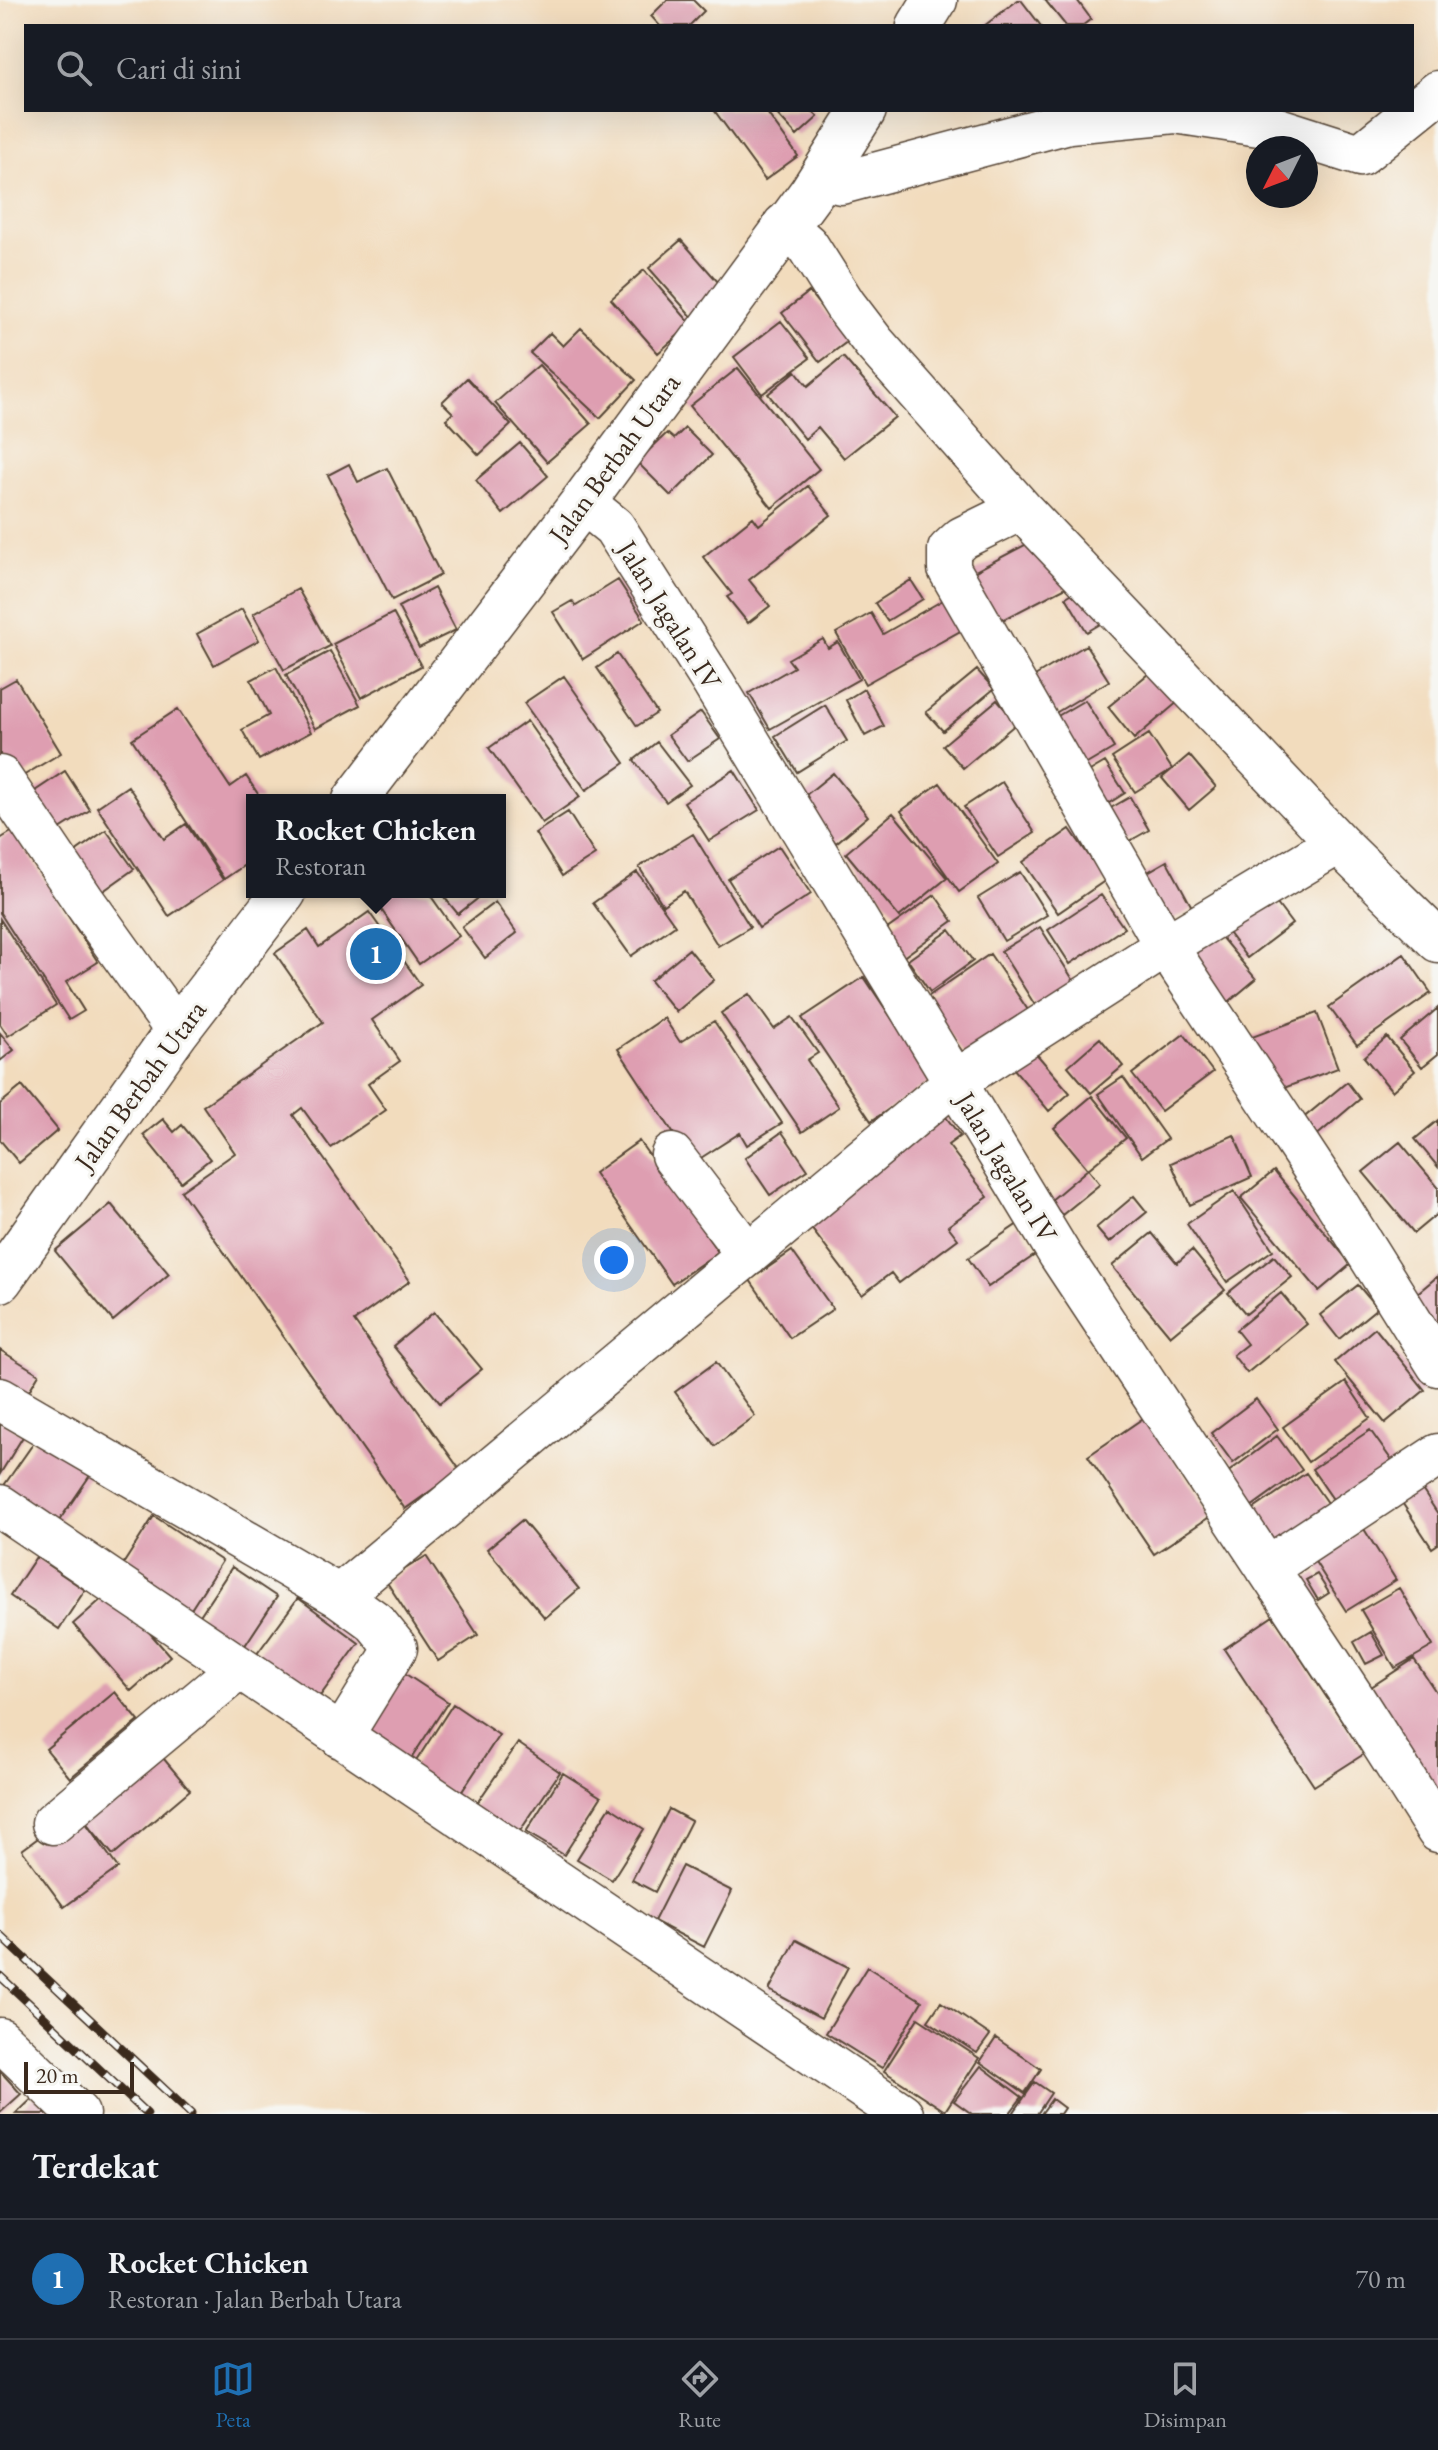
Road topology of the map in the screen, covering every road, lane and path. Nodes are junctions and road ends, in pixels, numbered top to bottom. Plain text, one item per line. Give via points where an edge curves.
1 (935, 0) edge
2 (920, 24) edge
3 (1438, 92) edge
4 (1414, 111) edge
5 (863, 112) edge
6 (1175, 112) edge
7 (1175, 112) edge
8 (1413, 112) edge
9 (821, 178) junction
10 (784, 225) junction
11 (583, 502) junction
12 (1021, 509) junction
13 (0, 777) edge
14 (360, 794) edge
15 (1338, 843) junction
16 (279, 898) edge
17 (1438, 941) edge
18 (1166, 946) junction
19 (177, 1031) junction
20 (956, 1081) junction
21 (672, 1155) dead end
22 (748, 1255) junction
23 (0, 1280) edge
24 (1438, 1365) edge
25 (0, 1399) edge
26 (1438, 1455) edge
27 (0, 1506) edge
28 (1267, 1568) junction
29 (339, 1596) junction
30 (239, 1668) junction
31 (341, 1737) junction
32 (53, 1823) dead end
33 (1438, 1831) edge
34 (0, 2039) edge
35 (78, 2114) edge
36 (902, 2114) edge

1 - 2 main road
3 - 4 street
5 - 9 main road, Jalan Berbah Utara
6 - 8 street via 1272,127 1360,155
7 - 9 street via 1069,122 841,183
9 - 10 main road, Jalan Berbah Utara
10 - 11 main road, Jalan Berbah Utara
10 - 12 street via 807,245 874,343
11 - 14 main road, Jalan Berbah Utara
11 - 20 street, Jalan Jagalan IV via 614,527
12 - 15 street
12 - 18 street via 962,538 949,550 949,569
13 - 19 street
15 - 17 street
15 - 18 street
16 - 19 main road, Jalan Berbah Utara
18 - 20 street
18 - 24 street
19 - 23 main road, Jalan Berbah Utara
20 - 22 street
20 - 28 street, Jalan Jagalan IV via 1060,1255
21 - 22 street
22 - 29 street
25 - 29 street
26 - 28 street
27 - 30 street
28 - 33 street, Jalan Jagalan IV
29 - 31 street via 375,1622 396,1648
30 - 31 street
30 - 32 street
31 - 36 street
34 - 35 street

